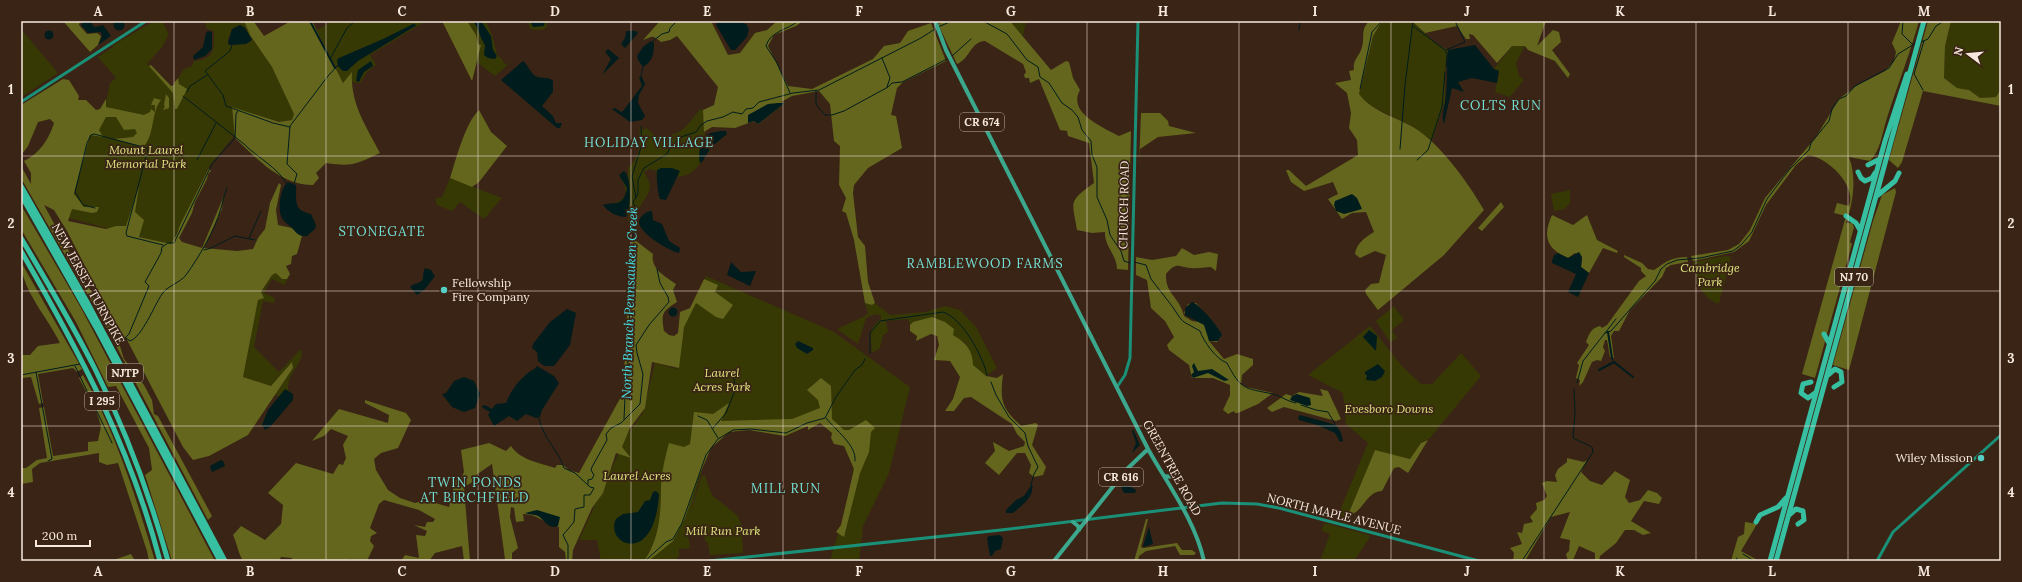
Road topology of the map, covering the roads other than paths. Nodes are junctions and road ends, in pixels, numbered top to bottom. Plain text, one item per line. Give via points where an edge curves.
1 (146, 21) edge
2 (934, 21) edge
3 (1138, 21) edge
4 (1924, 21) edge
5 (1918, 43) junction
6 (21, 102) edge
7 (1881, 158) junction
8 (1868, 164) dead end
9 (1877, 171) junction
10 (1858, 172) dead end
11 (1899, 173) dead end
12 (21, 186) edge
13 (21, 194) edge
14 (1875, 199) junction
15 (1846, 216) dead end
16 (1860, 231) junction
17 (21, 238) edge
18 (21, 251) edge
19 (1833, 330) junction
20 (1829, 344) junction
21 (1827, 376) junction
22 (1811, 382) dead end
23 (1117, 387) junction
24 (1817, 388) junction
25 (1822, 393) junction
26 (2001, 435) edge
27 (1148, 449) junction
28 (1164, 476) junction
29 (1174, 477) dead end
30 (1788, 495) junction
31 (1183, 508) junction
32 (1087, 520) junction
33 (1073, 522) junction
34 (1756, 522) dead end
35 (1786, 523) junction
36 (1798, 524) dead end
37 (1079, 530) junction
38 (160, 561) edge
39 (168, 561) edge
40 (220, 561) edge
41 (225, 561) edge
42 (709, 561) edge
43 (1054, 561) edge
44 (1204, 561) edge
45 (1479, 561) edge
46 (1770, 561) edge
47 (1776, 561) edge
48 (1877, 561) edge

1 - 6 main road
2 - 23 main road, CR 674 via 966,90
3 - 23 main road, CHURCH ROAD via 1130,358 1125,375
4 - 5 highway, NJ 70
5 - 7 highway, NJ 70 via 1897,100
5 - 14 highway, NJ 70
7 - 8 highway
7 - 9 highway, NJ 70
9 - 10 highway via 1867,180 1861,178
9 - 16 highway, NJ 70
11 - 14 highway via 1896,181 1881,191
12 - 41 highway, NEW JERSEY TURNPIKE / NJTP via 93,313
13 - 40 highway, NEW JERSEY TURNPIKE / NJTP via 83,303
14 - 21 highway, NJ 70
15 - 16 highway via 1856,223
16 - 19 highway, NJ 70
17 - 39 highway, I 295 via 70,323 109,399 146,492
18 - 38 highway, I 295 via 70,337 107,411 138,489
19 - 20 highway, NJ 70
19 - 20 highway via 1824,334
20 - 24 highway, NJ 70
21 - 25 highway, NJ 70
21 - 25 highway via 1832,370 1838,370 1841,372 1842,382
22 - 24 highway via 1801,386 1802,395 1810,397
23 - 27 main road, GREENTREE ROAD
24 - 30 highway, NJ 70
25 - 35 highway, NJ 70
26 - 48 main road via 1893,532
27 - 28 main road, GREENTREE ROAD
27 - 32 main road, CR 616 via 1126,470
28 - 29 main road
28 - 31 main road, GREENTREE ROAD
30 - 34 highway via 1778,507 1760,515
30 - 46 highway, NJ 70
31 - 32 main road, NORTH MAPLE AVENUE
31 - 44 main road, GREENTREE ROAD via 1196,535
31 - 45 main road, NORTH MAPLE AVENUE via 1222,503 1271,506
32 - 33 main road, NORTH MAPLE AVENUE
32 - 37 main road, CR 616
33 - 37 main road
33 - 42 main road, NORTH MAPLE AVENUE
35 - 36 highway via 1791,511 1797,509 1802,510 1804,515 1804,520
35 - 47 highway, NJ 70
37 - 43 main road, CR 616

